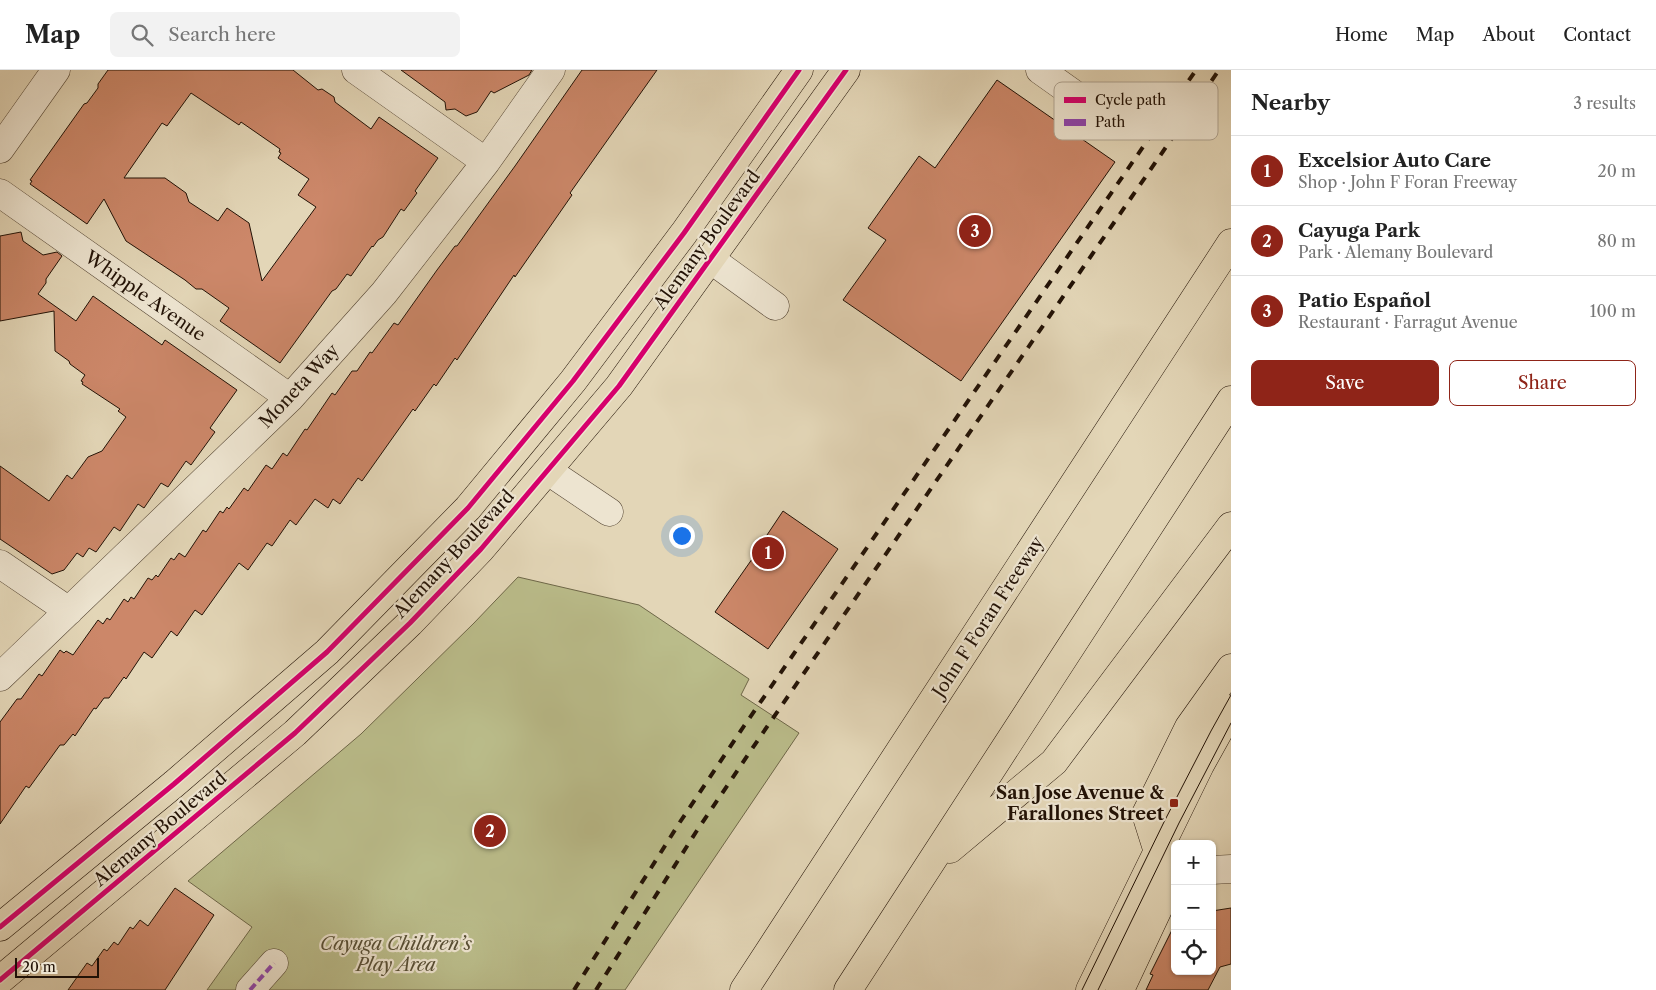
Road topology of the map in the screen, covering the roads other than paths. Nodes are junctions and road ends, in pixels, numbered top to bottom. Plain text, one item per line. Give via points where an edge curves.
1 (56, 70) edge
2 (356, 70) edge
3 (551, 70) edge
4 (799, 70) edge
5 (846, 70) edge
6 (1040, 70) edge
7 (1057, 82) edge
8 (0, 149) edge
9 (486, 162) junction
10 (0, 193) edge
11 (1231, 243) edge
12 (710, 259) junction
13 (775, 306) dead end
14 (290, 398) junction
15 (1231, 400) edge
16 (548, 471) junction
17 (609, 512) dead end
18 (1231, 526) edge
19 (0, 564) edge
20 (69, 611) junction
21 (1231, 668) edge
22 (0, 677) edge
23 (1231, 709) edge
24 (1166, 855) edge
25 (929, 866) junction
26 (1231, 869) edge
27 (1216, 870) edge
28 (0, 927) edge
29 (274, 962) dead end
30 (0, 980) edge
31 (250, 990) edge
32 (744, 990) edge
33 (848, 990) edge
34 (1090, 990) edge
35 (1120, 990) edge

1 - 8 street
2 - 9 street
3 - 9 street, Moneta Way
4 - 28 main road, Alemany Boulevard via 574,381 468,508 327,652 174,784
5 - 12 main road, Alemany Boulevard
6 - 7 street
9 - 14 street, Moneta Way via 384,293
10 - 14 street, Whipple Avenue
11 - 32 main road, John F Foran Freeway
12 - 13 street
12 - 16 main road, Alemany Boulevard via 619,386
14 - 20 street, Moneta Way
15 - 25 main road
16 - 17 street
16 - 30 main road, Alemany Boulevard via 436,596 294,733
18 - 25 main road via 1054,762
19 - 20 street
20 - 22 street, Moneta Way
21 - 24 main road via 1189,727 1146,814
23 - 24 main road via 1200,765
24 - 34 main road
24 - 35 main road via 1166,892
25 - 33 main road
26 - 27 street
29 - 31 street

